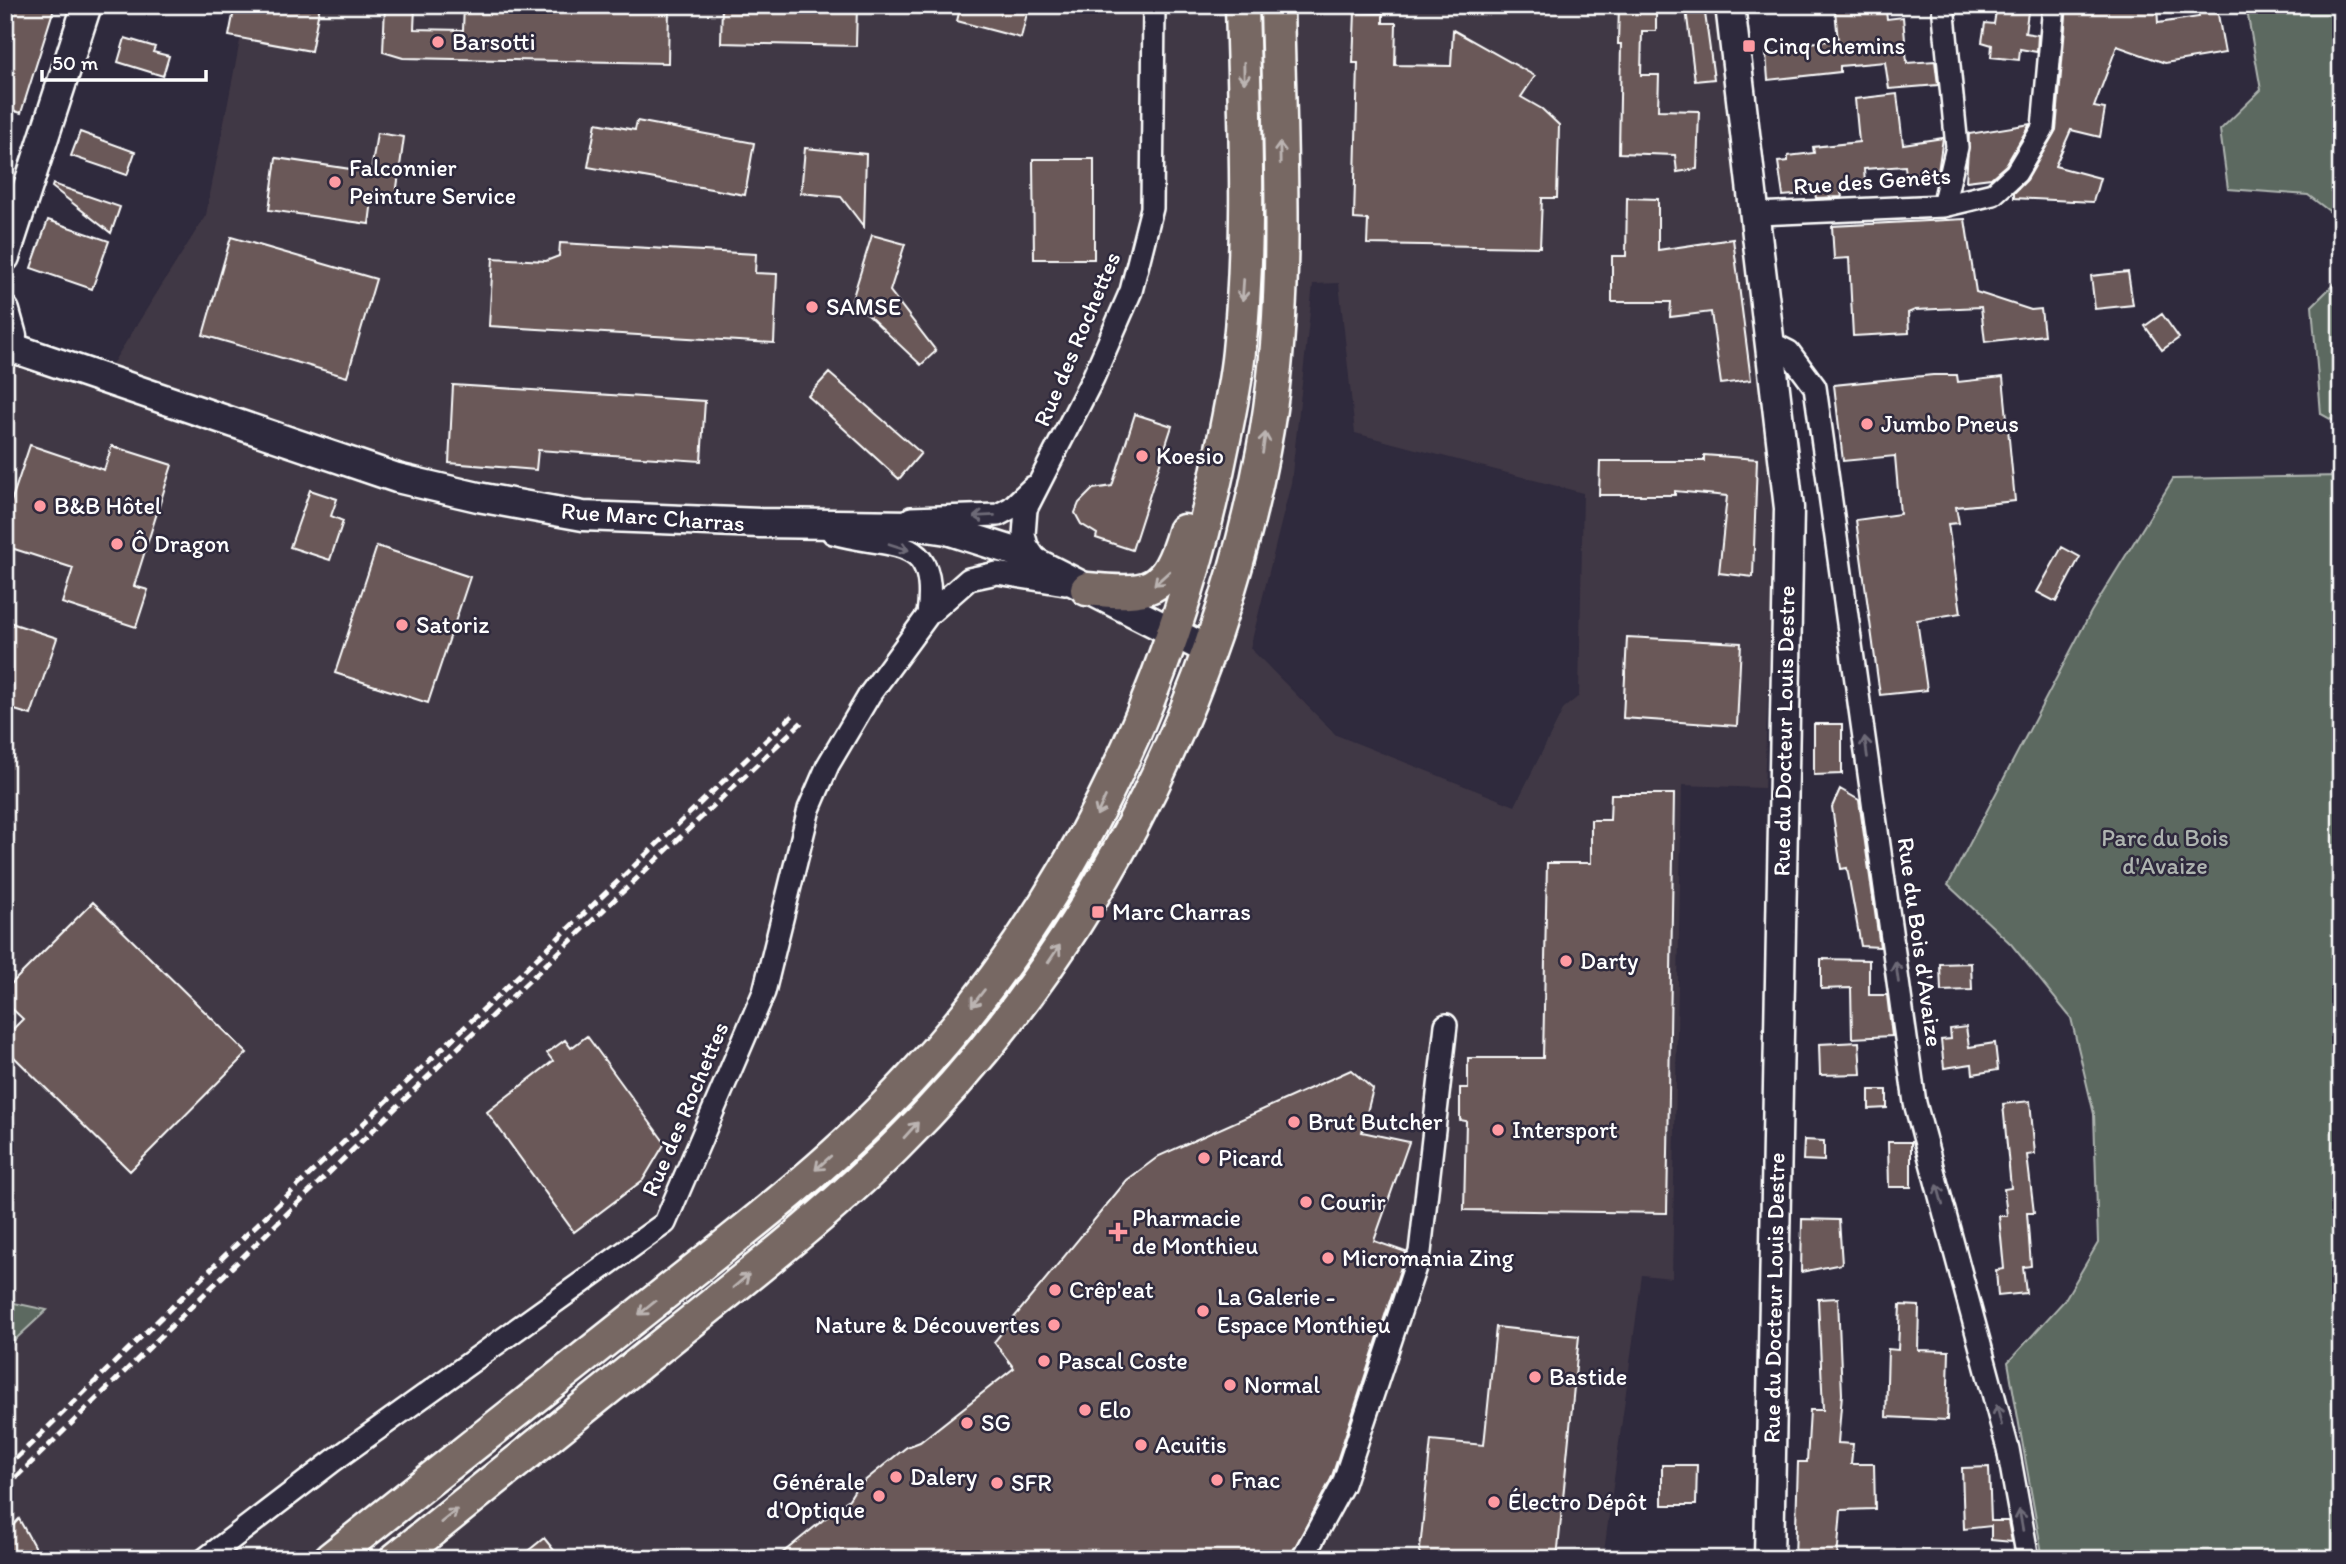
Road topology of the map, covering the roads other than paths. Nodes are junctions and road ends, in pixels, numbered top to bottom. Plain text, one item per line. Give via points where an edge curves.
1 (87, 5) edge
2 (1154, 5) edge
3 (1242, 5) edge
4 (1277, 5) edge
5 (1730, 5) edge
6 (1943, 5) edge
7 (2054, 5) edge
8 (1943, 206) junction
9 (1756, 214) junction
10 (5, 257) edge
11 (5, 311) edge
12 (1771, 343) junction
13 (8, 350) edge
14 (1239, 354) junction
15 (1039, 480) junction
16 (810, 524) junction
17 (875, 525) junction
18 (1040, 565) junction
19 (1084, 587) junction
20 (928, 615) junction
21 (1175, 631) junction
22 (1210, 651) junction
23 (1117, 852) junction
24 (1446, 1025) dead end
25 (205, 1559) edge
26 (330, 1559) edge
27 (396, 1559) edge
28 (1302, 1559) edge
29 (1769, 1559) edge
30 (2028, 1559) edge

1 - 10 main road
2 - 15 street, Rue des Rochettes via 1153,208 1144,248 1131,291 1093,378
3 -> 14 main road via 1248,222
22 -> 4 main road via 1231,586 1263,449 1275,356 1281,222
5 - 9 main road, Rue du Docteur Louis Destre
6 - 8 street via 1957,147
7 - 8 street, Rue des Genêts via 2043,128 2016,173 1993,194
8 - 9 street, Rue des Genêts
9 - 12 main road, Rue du Docteur Louis Destre
11 - 13 main road via 12,324
12 - 29 main road, Rue du Docteur Louis Destre via 1789,508
30 -> 12 street, Rue du Bois d'Avaize via 2008,1449 1915,1103 1815,387 1788,352
13 - 16 main road, Rue Marc Charras via 397,478 478,497 583,516
14 -> 19 main road via 1217,401 1170,572 1163,581 1139,590
14 - 21 main road via 1208,514
14 - 22 main road via 1247,391 1245,421 1225,532 1199,621 1200,636
15 -> 17 street, Rue des Rochettes via 998,515 928,516
15 - 18 street, Rue des Rochettes via 1023,523 1027,546
16 - 17 main road, Rue Marc Charras
16 -> 20 street via 840,535 898,544 916,555 930,581
17 - 18 main road, Rue Marc Charras via 947,530 979,538
18 - 19 main road, Rue Marc Charras
19 - 20 street, Rue des Rochettes via 984,573 956,587
19 - 21 main road, Rue Marc Charras
20 - 25 street, Rue des Rochettes via 870,694 828,765 809,809 764,992 665,1223 333,1461
21 - 22 main road, Rue Marc Charras
21 - 23 main road via 1182,644 1182,660 1128,799
21 -> 26 main road via 1100,808 1061,879 987,987 909,1081 870,1121 738,1235
22 - 23 main road via 1167,757
27 -> 23 main road via 713,1304 847,1193 898,1144 1002,1025
24 - 28 street via 1420,1252 1343,1484

